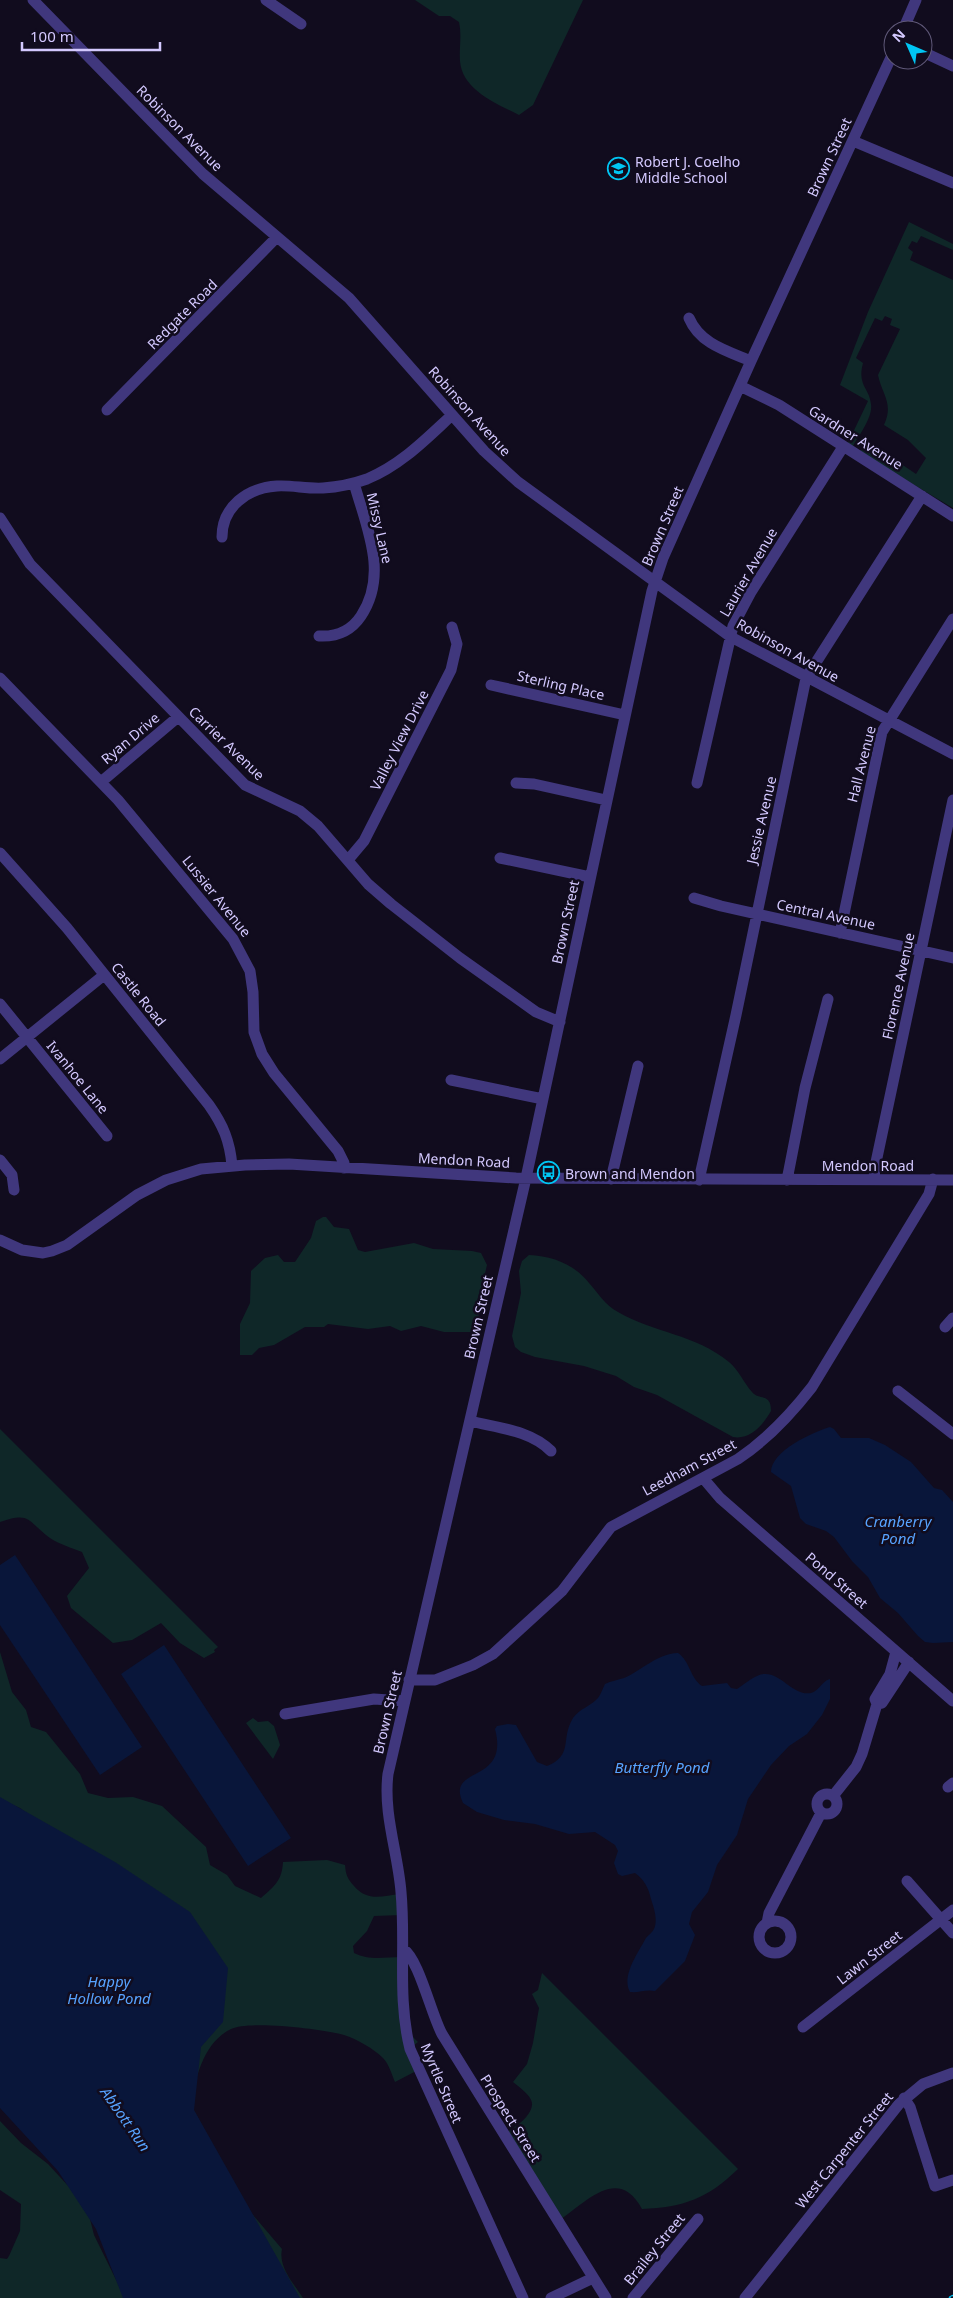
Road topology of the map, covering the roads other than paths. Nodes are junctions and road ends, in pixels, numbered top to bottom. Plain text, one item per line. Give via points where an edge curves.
1 (32, 0) edge
2 (266, 0) edge
3 (916, 0) edge
4 (908, 20) edge
5 (301, 24) dead end
6 (933, 57) edge
7 (953, 66) edge
8 (886, 70) edge
9 (853, 141) junction
10 (953, 183) edge
11 (277, 237) junction
12 (690, 318) dead end
13 (751, 361) junction
14 (740, 386) junction
15 (107, 410) dead end
16 (452, 415) junction
17 (842, 447) junction
18 (354, 483) junction
19 (922, 496) junction
20 (953, 516) edge
21 (0, 518) edge
22 (222, 537) dead end
23 (655, 581) junction
24 (953, 619) edge
25 (452, 627) dead end
26 (318, 636) dead end
27 (731, 637) junction
28 (0, 678) edge
29 (806, 678) junction
30 (491, 685) dead end
31 (625, 715) junction
32 (178, 717) junction
33 (888, 721) junction
34 (953, 754) edge
35 (101, 782) junction
36 (516, 783) dead end
37 (697, 783) dead end
38 (606, 800) junction
39 (953, 800) edge
40 (0, 853) edge
41 (500, 858) dead end
42 (348, 860) junction
43 (590, 877) junction
44 (694, 898) dead end
45 (756, 914) junction
46 (840, 933) junction
47 (922, 950) junction
48 (953, 958) edge
49 (104, 975) junction
50 (828, 999) dead end
51 (0, 1004) edge
52 (560, 1022) junction
53 (27, 1037) junction
54 (0, 1059) edge
55 (638, 1066) dead end
56 (451, 1080) dead end
57 (543, 1099) junction
58 (107, 1136) dead end
59 (0, 1160) edge
60 (232, 1166) junction
61 (344, 1168) junction
62 (526, 1178) junction
63 (611, 1179) junction
64 (874, 1179) junction
65 (699, 1180) junction
66 (787, 1180) junction
67 (933, 1180) junction
68 (953, 1180) edge
69 (14, 1190) dead end
70 (0, 1240) edge
71 (953, 1318) edge
72 (945, 1327) dead end
73 (898, 1391) dead end
74 (470, 1421) junction
75 (953, 1434) edge
76 (551, 1451) dead end
77 (703, 1478) junction
78 (896, 1652) junction
79 (909, 1662) junction
80 (409, 1680) junction
81 (404, 1701) junction
82 (953, 1701) edge
83 (877, 1704) junction
84 (285, 1714) dead end
85 (392, 1834) joint
86 (907, 1880) dead end
87 (953, 1910) edge
88 (942, 1919) junction
89 (767, 1923) dead end
90 (953, 1933) edge
91 (402, 1949) junction
92 (803, 2027) dead end
93 (953, 2073) edge
94 (904, 2098) junction
95 (953, 2180) edge
96 (698, 2219) dead end
97 (593, 2278) junction
98 (523, 2298) edge
99 (551, 2298) edge
100 (606, 2298) edge
101 (633, 2298) edge
102 (745, 2298) edge

1 - 11 street, Robinson Avenue via 203,174
2 - 5 street
3 - 4 street
6 - 7 street
8 - 9 street, Brown Street
9 - 10 street
9 - 13 street, Brown Street
11 - 15 street, Redgate Road
11 - 16 street, Robinson Avenue via 349,298
12 - 13 street via 706,340
13 - 14 street, Brown Street
14 - 17 street, Gardner Avenue via 779,405
14 - 23 street, Brown Street
16 - 18 street via 393,465
16 - 23 street, Robinson Avenue via 518,482
17 - 19 street, Gardner Avenue
17 - 27 street, Laurier Avenue via 751,592 733,626
18 - 22 street via 324,488 277,486 255,491 230,509 223,523
18 - 26 street, Missy Lane via 373,551 374,584 365,611 353,626 333,636
19 - 20 street, Gardner Avenue
19 - 29 street, Jessie Avenue
21 - 32 street, Carrier Avenue via 30,564
23 - 27 street, Robinson Avenue
23 - 31 street, Brown Street
24 - 33 street, Hall Avenue
25 - 42 street, Valley View Drive via 457,644 451,670 364,841
27 - 29 street, Robinson Avenue
27 - 37 street, Laurier Avenue
28 - 35 street, Lussier Avenue
29 - 33 street, Robinson Avenue
29 - 45 street, Jessie Avenue
30 - 31 street, Sterling Place
31 - 38 street, Brown Street
32 - 35 street, Ryan Drive
32 - 42 street, Carrier Avenue via 245,785 300,811
33 - 34 street, Robinson Avenue
33 - 46 street, Hall Avenue via 882,732
35 - 61 street, Lussier Avenue via 134,817 240,950 251,977 253,1026 262,1054 338,1152
36 - 38 street
38 - 43 street, Brown Street
39 - 47 street, Florence Avenue
40 - 49 street, Castle Road via 54,912
41 - 43 street
42 - 52 street, Carrier Avenue via 379,894 460,958 536,1012
43 - 52 street, Brown Street
44 - 45 street, Central Avenue
45 - 46 street, Central Avenue
45 - 65 street, Jessie Avenue
46 - 47 street, Central Avenue
47 - 48 street, Central Avenue
47 - 64 street, Florence Avenue
49 - 53 street
49 - 60 street, Castle Road via 221,1122
50 - 66 street
51 - 53 street, Ivanhoe Lane
52 - 57 street, Brown Street
53 - 54 street
53 - 58 street, Ivanhoe Lane
55 - 63 street
56 - 57 street
57 - 62 street, Brown Street
59 - 69 street via 12,1175
60 - 61 street, Mendon Road via 290,1164
60 - 70 street, Mendon Road via 190,1172 151,1187 60,1249 34,1252 12,1247
61 - 62 street, Mendon Road
62 - 63 street, Mendon Road
62 - 74 street, Brown Street
63 - 65 street, Mendon Road
64 - 66 street, Mendon Road
64 - 67 street, Mendon Road
65 - 66 street, Mendon Road
67 - 68 street, Mendon Road
67 - 77 street, Leedham Street via 929,1194 812,1388 746,1454
71 - 72 street
73 - 75 street
74 - 76 street via 529,1436
74 - 80 street, Brown Street
77 - 78 street, Pond Street via 720,1498
77 - 80 street, Leedham Street via 611,1527 562,1591 493,1654 435,1680
78 - 79 street, Pond Street
78 - 83 street via 890,1674 875,1699
79 - 82 street, Pond Street
79 - 83 street via 882,1703
80 - 81 street, Brown Street
81 - 84 street via 374,1699
81 - 85 street, Brown Street via 387,1782
83 - 89 street via 856,1767 834,1796 827,1794 819,1798 817,1804 821,1813 769,1913
85 - 91 street, Myrtle Street via 401,1889
86 - 88 street
87 - 88 street, Lawn Street
88 - 90 street
88 - 92 street, Lawn Street
91 - 97 street, Prospect Street via 413,1961 442,2034
91 - 98 street, Myrtle Street via 403,2008 410,2049
93 - 94 street, West Carpenter Street via 923,2084
94 - 95 street via 910,2107 935,2186
94 - 102 street, West Carpenter Street
96 - 101 street, Brailey Street
97 - 99 street
97 - 100 street, Prospect Street

